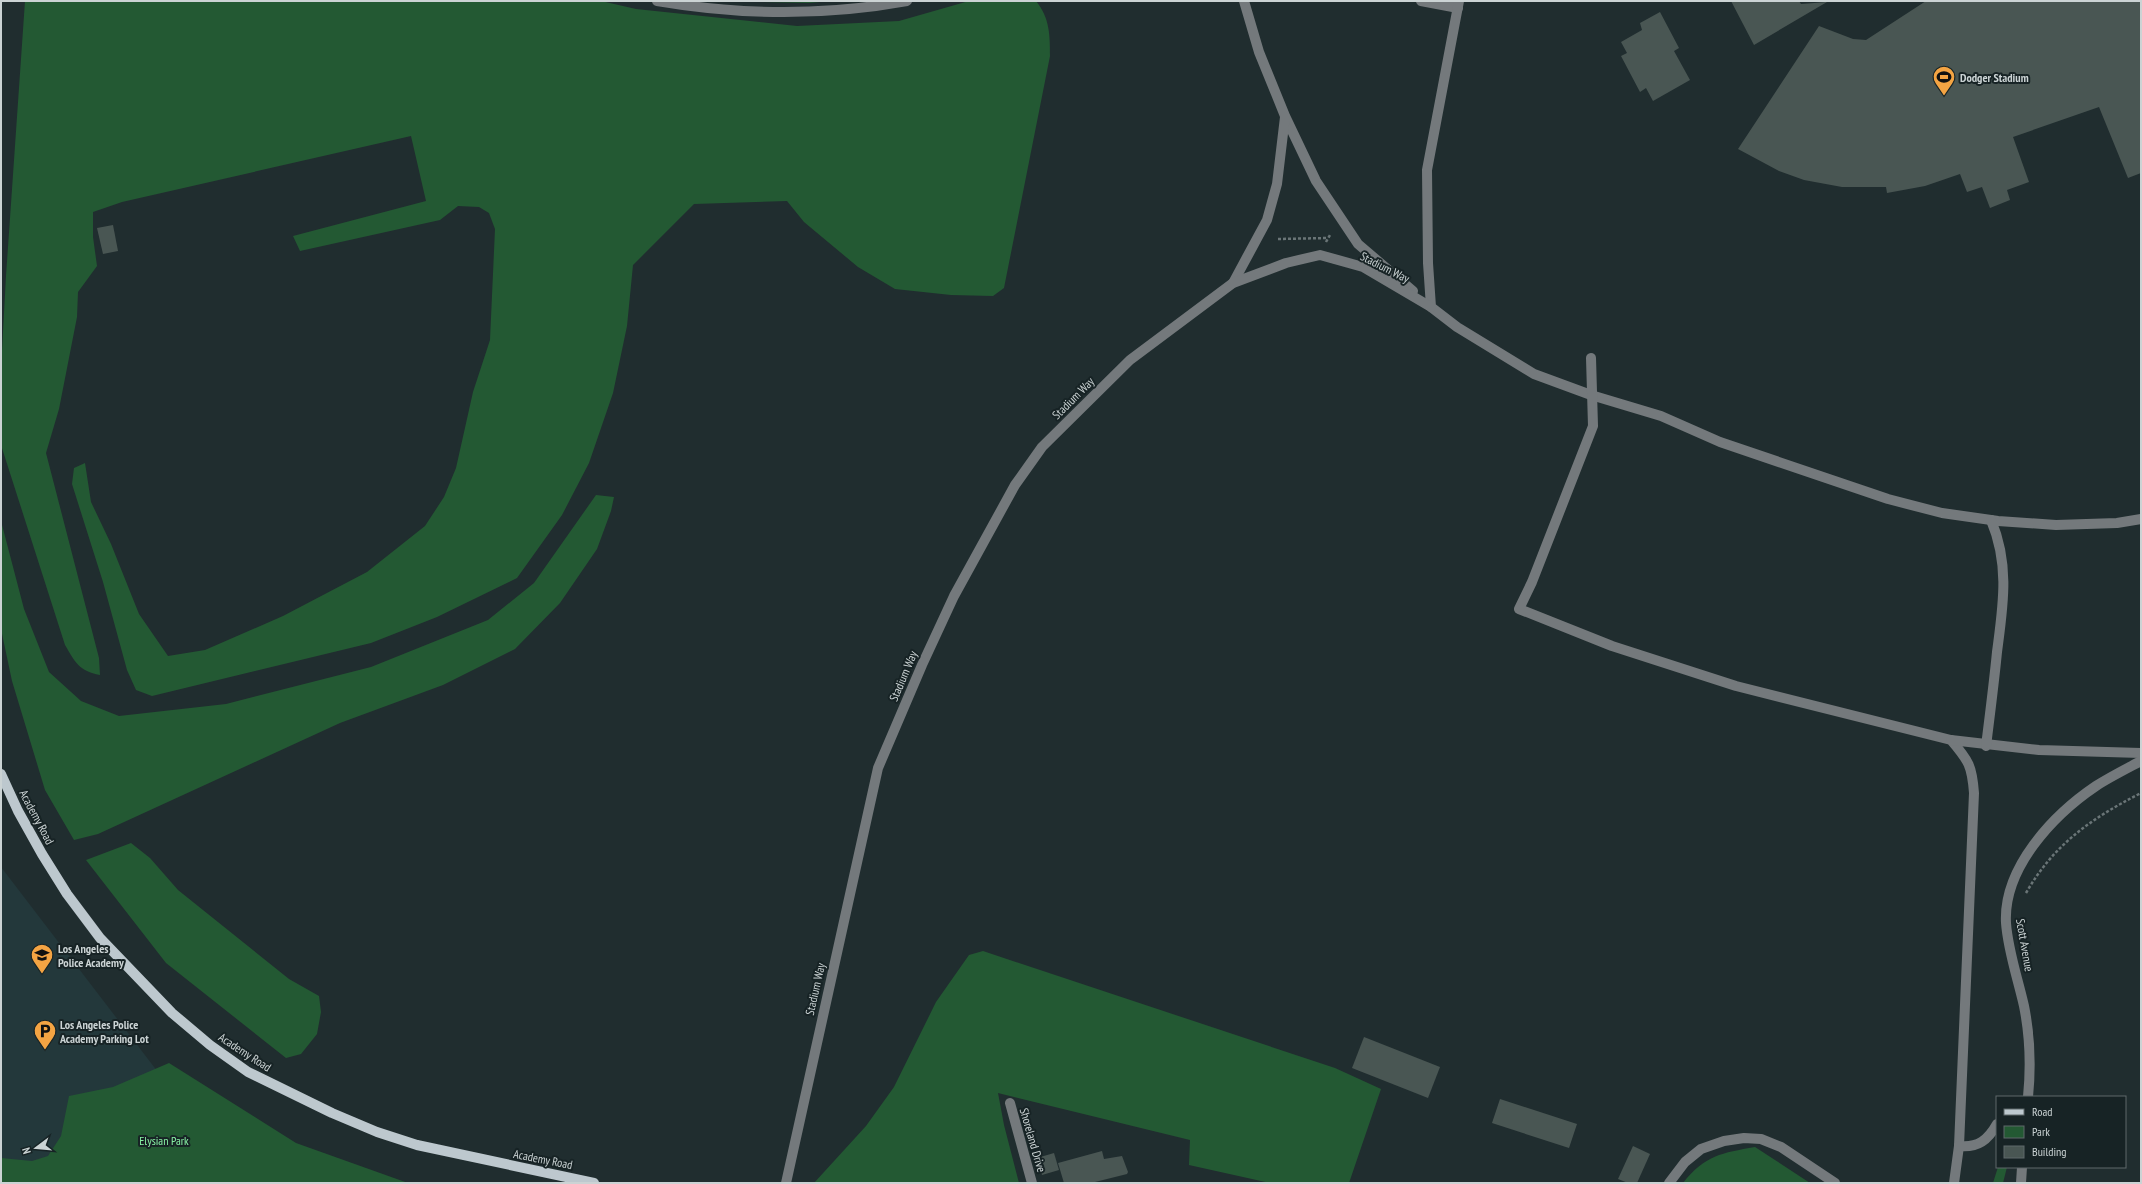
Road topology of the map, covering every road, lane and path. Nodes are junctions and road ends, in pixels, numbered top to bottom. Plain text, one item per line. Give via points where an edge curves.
1 (657, 1) edge
2 (907, 1) edge
3 (1244, 1) edge
4 (1421, 1) edge
5 (1458, 4) edge
6 (1285, 116) junction
7 (1330, 235) dead end
8 (1328, 238) junction
9 (1278, 239) dead end
10 (1326, 242) dead end
11 (1233, 283) junction
12 (1431, 306) junction
13 (1591, 358) dead end
14 (1592, 395) junction
15 (2141, 519) edge
16 (1991, 520) junction
17 (1951, 740) junction
18 (1986, 746) junction
19 (2141, 753) edge
20 (2141, 761) edge
21 (1, 774) edge
22 (2141, 793) edge
23 (2022, 899) dead end
24 (2021, 919) dead end
25 (2028, 961) dead end
26 (2028, 1096) edge
27 (1010, 1103) dead end
28 (1996, 1126) edge
29 (1959, 1146) junction
30 (2022, 1168) edge
31 (594, 1183) edge
32 (786, 1183) edge
33 (1032, 1183) edge
34 (1669, 1183) edge
35 (1835, 1183) edge
36 (1954, 1183) edge
37 (2021, 1183) edge

1 - 2 street via 707,9 778,11 869,8
3 - 6 street via 1260,52
4 - 5 street
5 - 12 street via 1427,170
6 - 11 street, Stadium Way via 1277,184 1267,220
6 - 12 street via 1316,181 1358,244
7 - 8 path
8 - 9 path
8 - 10 path
11 - 12 street, Stadium Way via 1320,255 1363,268
11 - 32 street, Stadium Way via 1130,360 1042,447 1015,484 954,596 878,768
12 - 14 street via 1457,327 1534,374
13 - 14 street
14 - 16 street via 1661,416 1720,442 1888,499 1942,513
14 - 17 street via 1593,426 1519,609 1612,646 1736,686
15 - 16 street via 2117,523 2056,525
16 - 18 street via 2001,554 2005,588
17 - 18 street
17 - 29 street via 1965,756 1972,771 1974,793
18 - 19 street via 2092,753
20 - 26 street, Scott Avenue via 2096,786 2058,817 2029,850 2014,879 2007,901 2006,923 2028,1037
21 - 31 main road, Academy Road via 18,812 42,854 67,894 100,938 172,1012 210,1045 248,1072 332,1113 417,1145
22 - 23 path via 2092,820 2063,844 2043,866
24 - 25 path
27 - 33 street, Shoreland Drive
28 - 29 street via 1991,1135 1980,1144
29 - 36 street
30 - 37 street
34 - 35 street via 1685,1162 1701,1149 1724,1141 1744,1138 1762,1139 1781,1147

